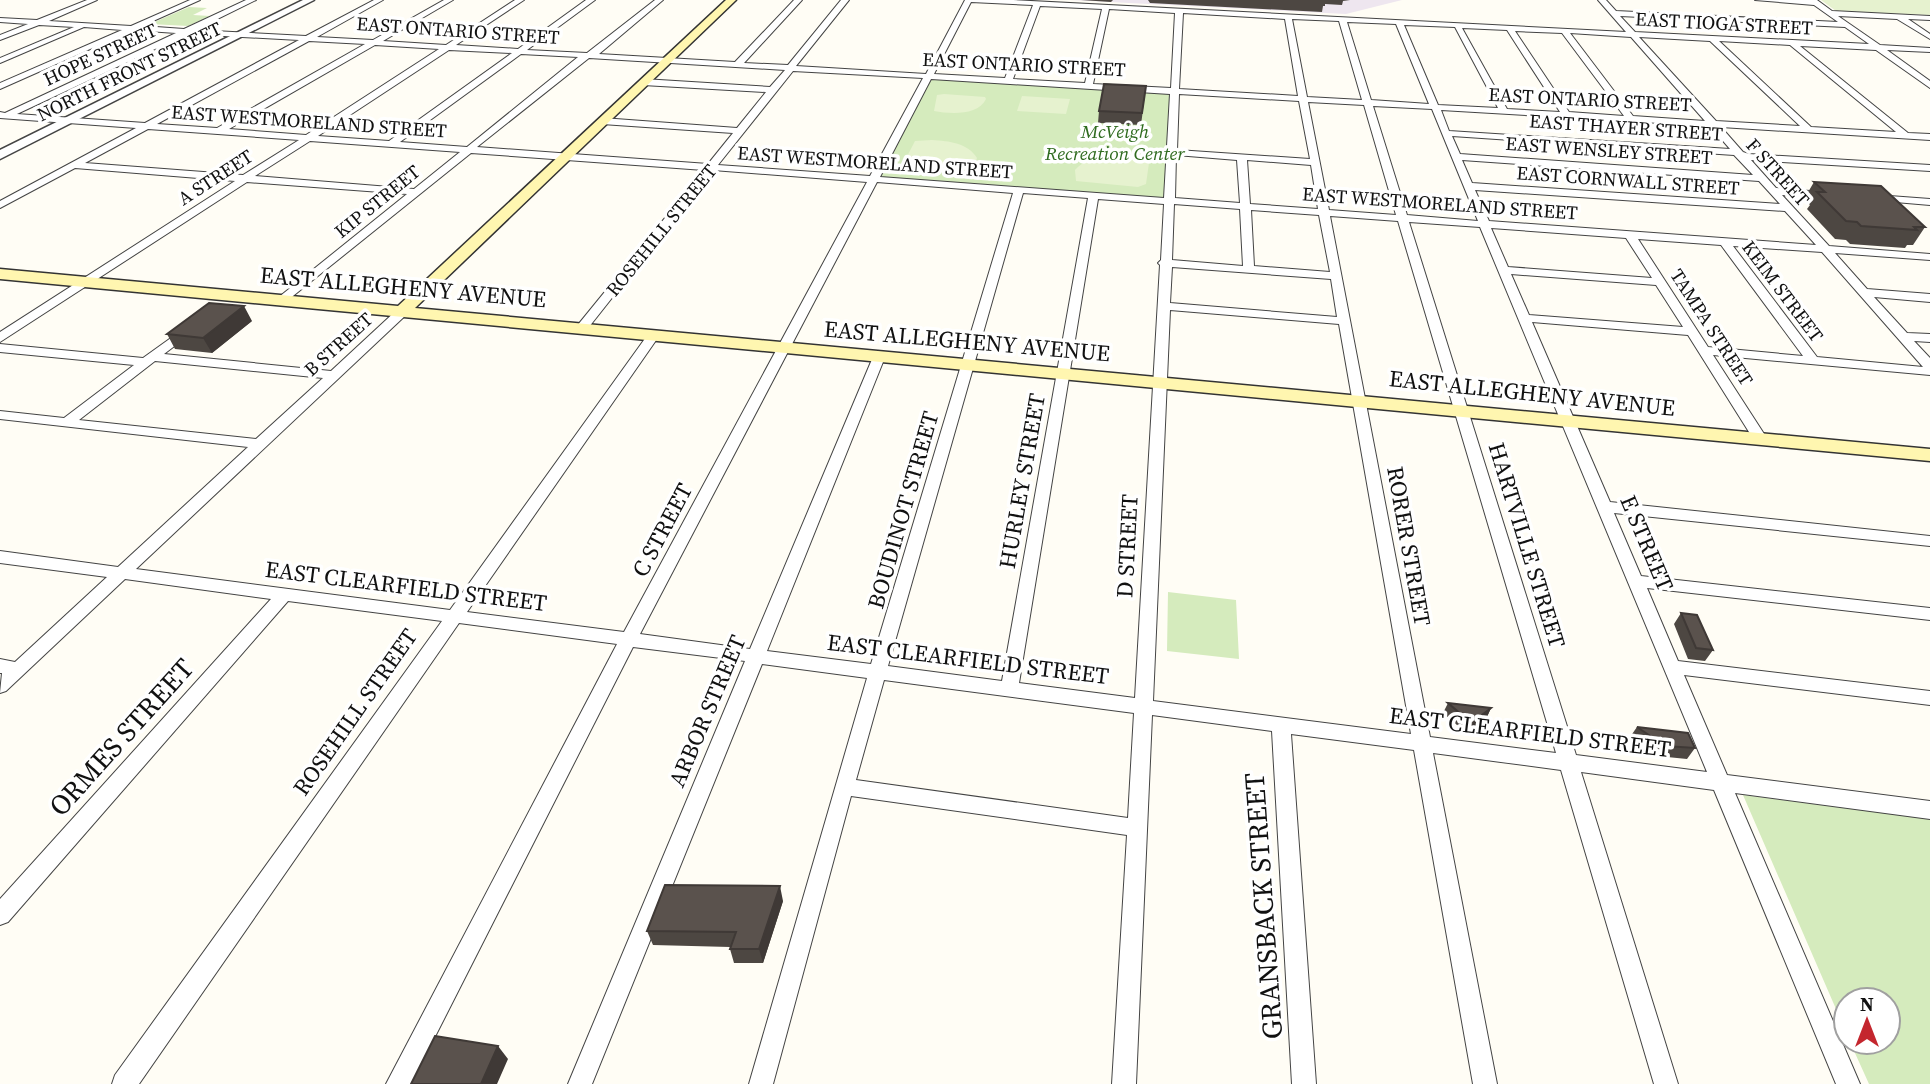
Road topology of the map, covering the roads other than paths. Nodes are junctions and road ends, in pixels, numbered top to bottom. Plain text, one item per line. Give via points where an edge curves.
1 (93, 0) edge
2 (196, 0) edge
3 (252, 0) edge
4 (310, 0) edge
5 (379, 0) edge
6 (449, 0) edge
7 (520, 0) edge
8 (591, 0) edge
9 (659, 0) edge
10 (731, 0) edge
11 (797, 0) edge
12 (845, 0) edge
13 (971, 0) edge
14 (1602, 0) edge
15 (1759, 0) edge
16 (1813, 1) edge
17 (1037, 4) junction
18 (1106, 7) junction
19 (1179, 11) junction
20 (1613, 13) junction
21 (1830, 13) junction
22 (1287, 16) junction
23 (1900, 17) junction
24 (1930, 18) edge
25 (1342, 19) junction
26 (0, 20) edge
27 (39, 22) junction
28 (1399, 22) junction
29 (86, 25) junction
30 (1457, 25) junction
31 (1846, 25) junction
32 (133, 27) junction
33 (1509, 28) junction
34 (186, 31) junction
35 (1564, 31) junction
36 (241, 34) junction
37 (1631, 34) junction
38 (1930, 37) edge
39 (0, 38) edge
40 (309, 38) junction
41 (1711, 38) junction
42 (373, 42) junction
43 (1792, 43) junction
44 (448, 47) junction
45 (1876, 47) junction
46 (1930, 50) edge
47 (520, 51) junction
48 (589, 55) junction
49 (668, 60) junction
50 (0, 61) edge
51 (738, 64) junction
52 (792, 68) junction
53 (929, 76) junction
54 (1926, 78) edge
55 (1008, 80) junction
56 (643, 82) junction
57 (1089, 85) junction
58 (1930, 85) edge
59 (0, 86) edge
60 (772, 90) junction
61 (1175, 90) junction
62 (1303, 99) junction
63 (1367, 102) junction
64 (1433, 107) junction
65 (1504, 111) junction
66 (1566, 114) junction
67 (2, 117) edge
68 (1630, 118) junction
69 (69, 120) junction
70 (601, 121) junction
71 (1713, 124) junction
72 (145, 126) junction
73 (1808, 129) junction
74 (740, 131) junction
75 (217, 132) junction
76 (1445, 133) junction
77 (1905, 135) junction
78 (1930, 137) edge
79 (306, 138) junction
80 (391, 144) junction
81 (468, 150) junction
82 (1171, 152) junction
83 (1736, 152) junction
84 (0, 155) edge
85 (564, 157) junction
86 (1241, 157) junction
87 (1455, 157) junction
88 (1314, 162) junction
89 (74, 165) junction
90 (711, 168) junction
91 (1930, 168) edge
92 (246, 178) junction
93 (1760, 178) junction
94 (874, 180) junction
95 (1467, 186) junction
96 (1019, 190) junction
97 (1772, 191) junction
98 (416, 192) junction
99 (1093, 196) junction
100 (1838, 196) edge
101 (1864, 198) edge
102 (1168, 201) junction
103 (1930, 202) edge
104 (0, 205) edge
105 (1247, 207) junction
106 (1787, 208) junction
107 (1324, 212) junction
108 (1402, 218) junction
109 (1484, 224) junction
110 (1630, 235) junction
111 (1724, 242) junction
112 (1823, 249) junction
113 (1930, 257) edge
114 (1164, 263) junction
115 (1249, 270) junction
116 (1504, 270) junction
117 (0, 274) edge
118 (1334, 276) junction
119 (86, 282) junction
120 (1660, 282) junction
121 (1863, 292) junction
122 (233, 296) junction
123 (1930, 298) edge
124 (283, 300) junction
125 (1163, 306) junction
126 (403, 311) junction
127 (1525, 318) junction
128 (1343, 321) junction
129 (581, 329) junction
130 (1693, 331) junction
131 (653, 336) junction
132 (1903, 336) junction
133 (0, 338) edge
134 (1930, 338) edge
135 (0, 348) edge
136 (785, 348) junction
137 (1706, 351) junction
138 (879, 358) junction
139 (149, 360) junction
140 (1813, 360) junction
141 (968, 365) junction
142 (1930, 369) edge
143 (1064, 373) junction
144 (331, 375) junction
145 (1161, 383) junction
146 (1360, 401) junction
147 (1462, 410) junction
148 (0, 415) edge
149 (67, 422) junction
150 (1569, 422) junction
151 (1761, 440) junction
152 (258, 444) junction
153 (1930, 455) edge
154 (1605, 508) junction
155 (1930, 541) edge
156 (0, 557) edge
157 (121, 573) junction
158 (1636, 581) junction
159 (283, 596) junction
160 (1930, 614) edge
161 (452, 617) junction
162 (629, 638) junction
163 (756, 657) junction
164 (1674, 667) junction
165 (9, 668) edge
166 (880, 673) junction
167 (0, 685) edge
168 (1009, 690) junction
169 (1930, 698) edge
170 (1143, 706) junction
171 (1281, 725) junction
172 (1422, 743) junction
173 (1569, 762) junction
174 (1721, 782) junction
175 (844, 787) junction
176 (1930, 810) edge
177 (1137, 828) junction
178 (0, 915) edge
179 (124, 1084) edge
180 (398, 1084) edge
181 (580, 1084) edge
182 (761, 1084) edge
183 (1124, 1084) edge
184 (1304, 1084) edge
185 (1485, 1084) edge
186 (1666, 1084) edge
187 (1848, 1084) edge

1 - 27 street
2 - 32 street
3 - 34 street, HOPE STREET
4 - 36 street, NORTH FRONT STREET
5 - 40 street
6 - 42 street
7 - 44 street, A STREET
8 - 47 street
9 - 48 street, KIP STREET
10 - 49 main road, B STREET
11 - 51 street
12 - 52 street, ROSEHILL STREET
13 - 17 street, EAST TIOGA STREET
13 - 53 street, C STREET
14 - 20 street, F STREET
15 - 16 street
16 - 21 street
17 - 18 street, EAST TIOGA STREET
17 - 55 street
18 - 19 street, EAST TIOGA STREET
18 - 57 street
19 - 22 street, EAST TIOGA STREET
19 - 61 street, D STREET
20 - 31 street
20 - 37 street, F STREET
21 - 23 street
21 - 31 street
22 - 25 street, EAST TIOGA STREET
22 - 62 street, RORER STREET
23 - 24 street
23 - 38 street
25 - 28 street, EAST TIOGA STREET
25 - 63 street, HARTVILLE STREET
26 - 27 street, EAST ONTARIO STREET
27 - 29 street, EAST ONTARIO STREET
27 - 39 street
28 - 30 street, EAST TIOGA STREET
28 - 64 street, E STREET
29 - 32 street, EAST ONTARIO STREET
29 - 50 street
30 - 33 street, EAST TIOGA STREET
30 - 65 street
31 - 45 street
32 - 34 street, EAST ONTARIO STREET
32 - 59 street
33 - 35 street, EAST TIOGA STREET
33 - 66 street
34 - 36 street, EAST ONTARIO STREET
34 - 67 street, HOPE STREET
35 - 37 street, EAST TIOGA STREET
35 - 68 street
36 - 40 street, EAST ONTARIO STREET
36 - 69 street, NORTH FRONT STREET
37 - 41 street, EAST TIOGA STREET
37 - 71 street, F STREET
40 - 42 street, EAST ONTARIO STREET
40 - 72 street
41 - 43 street, EAST TIOGA STREET
41 - 73 street
42 - 44 street, EAST ONTARIO STREET
42 - 75 street
43 - 45 street, EAST TIOGA STREET
43 - 77 street
44 - 47 street, EAST ONTARIO STREET
44 - 79 street, A STREET
45 - 46 street, EAST TIOGA STREET
45 - 54 street
47 - 48 street, EAST ONTARIO STREET
47 - 80 street
48 - 49 street, EAST ONTARIO STREET
48 - 81 street, KIP STREET
49 - 51 street, EAST ONTARIO STREET
49 - 56 main road, B STREET
51 - 52 street, EAST ONTARIO STREET
52 - 53 street, EAST ONTARIO STREET
52 - 60 street, ROSEHILL STREET
53 - 55 street, EAST ONTARIO STREET
53 - 94 street, C STREET
54 - 58 street
55 - 57 street, EAST ONTARIO STREET
56 - 60 street
56 - 70 main road, B STREET
57 - 61 street, EAST ONTARIO STREET
60 - 74 street, ROSEHILL STREET
61 - 62 street, EAST ONTARIO STREET
61 - 82 street, D STREET
62 - 63 street, EAST ONTARIO STREET
62 - 88 street, RORER STREET
63 - 64 street, EAST ONTARIO STREET
63 - 108 street, HARTVILLE STREET
64 - 65 street, EAST ONTARIO STREET
64 - 76 street, E STREET
65 - 66 street, EAST ONTARIO STREET
66 - 68 street, EAST ONTARIO STREET
67 - 69 street, EAST WESTMORELAND STREET
68 - 71 street, EAST ONTARIO STREET
69 - 72 street, EAST WESTMORELAND STREET
69 - 84 street, NORTH FRONT STREET
70 - 74 street
70 - 85 main road, B STREET
71 - 73 street, EAST ONTARIO STREET
71 - 83 street, F STREET
72 - 75 street, EAST WESTMORELAND STREET
72 - 89 street
73 - 77 street, EAST ONTARIO STREET
74 - 90 street, ROSEHILL STREET
75 - 79 street, EAST WESTMORELAND STREET
76 - 83 street, EAST THAYER STREET
76 - 87 street, E STREET
77 - 78 street, EAST ONTARIO STREET
79 - 80 street, EAST WESTMORELAND STREET
79 - 92 street, A STREET
80 - 81 street, EAST WESTMORELAND STREET
81 - 85 street, EAST WESTMORELAND STREET
81 - 98 street, KIP STREET
82 - 86 street
82 - 102 street, D STREET
83 - 91 street, EAST THAYER STREET via 1748,157
83 - 93 street, F STREET
85 - 90 street, EAST WESTMORELAND STREET
85 - 126 main road, B STREET
86 - 88 street
86 - 105 street
87 - 93 street, EAST WENSLEY STREET
87 - 95 street, E STREET
88 - 107 street, RORER STREET
89 - 92 street
89 - 104 street
90 - 94 street, EAST WESTMORELAND STREET
90 - 129 street, ROSEHILL STREET
92 - 98 street
92 - 119 street, A STREET
93 - 97 street, F STREET
94 - 96 street, EAST WESTMORELAND STREET
94 - 136 street, C STREET
95 - 106 street, EAST CORNWALL STREET
95 - 109 street, E STREET
96 - 99 street, EAST WESTMORELAND STREET
96 - 141 street, BOUDINOT STREET
97 - 100 street, EAST CORNWALL STREET
97 - 106 street, F STREET
98 - 124 street, KIP STREET
99 - 102 street, EAST WESTMORELAND STREET
99 - 143 street, HURLEY STREET
101 - 103 street
102 - 105 street, EAST WESTMORELAND STREET
102 - 114 street, D STREET
105 - 107 street, EAST WESTMORELAND STREET
105 - 115 street
106 - 112 street, F STREET
107 - 108 street, EAST WESTMORELAND STREET
107 - 118 street, RORER STREET
108 - 109 street, EAST WESTMORELAND STREET
108 - 147 street, HARTVILLE STREET
109 - 110 street, EAST WESTMORELAND STREET
109 - 116 street, E STREET
110 - 111 street, EAST WESTMORELAND STREET
110 - 120 street, TAMPA STREET
111 - 112 street, EAST WESTMORELAND STREET
111 - 140 street, KEIM STREET
112 - 113 street, EAST WESTMORELAND STREET
112 - 121 street, F STREET
114 - 115 street
114 - 125 street, D STREET
115 - 118 street
116 - 120 street
116 - 127 street, E STREET
117 - 119 main road, EAST ALLEGHENY AVENUE
118 - 128 street, RORER STREET
119 - 122 main road, EAST ALLEGHENY AVENUE
119 - 133 street, A STREET
120 - 130 street, TAMPA STREET
121 - 123 street
121 - 132 street, F STREET
122 - 124 main road, EAST ALLEGHENY AVENUE
122 - 139 street
124 - 126 main road, EAST ALLEGHENY AVENUE
125 - 128 street
125 - 145 street, D STREET
126 - 129 main road, EAST ALLEGHENY AVENUE
126 - 144 street, B STREET
127 - 130 street
127 - 150 street, E STREET
128 - 146 street, RORER STREET
129 - 131 main road, EAST ALLEGHENY AVENUE
130 - 137 street, TAMPA STREET
131 - 136 main road, EAST ALLEGHENY AVENUE
131 - 161 street, ROSEHILL STREET
132 - 134 street
132 - 142 street, F STREET
135 - 139 street
136 - 138 main road, EAST ALLEGHENY AVENUE
136 - 162 street, C STREET
137 - 140 street
137 - 151 street, TAMPA STREET
138 - 141 main road, EAST ALLEGHENY AVENUE
138 - 163 street, ARBOR STREET
139 - 144 street
139 - 149 street
140 - 142 street
141 - 143 main road, EAST ALLEGHENY AVENUE
141 - 166 street, BOUDINOT STREET
143 - 145 main road, EAST ALLEGHENY AVENUE
143 - 168 street, HURLEY STREET
144 - 152 street, B STREET
145 - 146 main road, EAST ALLEGHENY AVENUE
145 - 170 street, D STREET
146 - 147 main road, EAST ALLEGHENY AVENUE
146 - 172 street, RORER STREET
147 - 150 main road, EAST ALLEGHENY AVENUE
147 - 173 street, HARTVILLE STREET
148 - 149 street
149 - 152 street
150 - 151 main road, EAST ALLEGHENY AVENUE
150 - 154 street, E STREET
151 - 153 main road, EAST ALLEGHENY AVENUE
152 - 157 street, B STREET
154 - 155 street
154 - 158 street, E STREET
156 - 157 street, EAST CLEARFIELD STREET
157 - 159 street, EAST CLEARFIELD STREET
157 - 165 street, B STREET
158 - 160 street
158 - 164 street, E STREET
159 - 161 street, EAST CLEARFIELD STREET
159 - 178 street, ORMES STREET
161 - 162 street, EAST CLEARFIELD STREET
161 - 179 street, ROSEHILL STREET
162 - 163 street, EAST CLEARFIELD STREET
162 - 180 street, C STREET
163 - 166 street, EAST CLEARFIELD STREET
163 - 181 street, ARBOR STREET
164 - 169 street
164 - 174 street, E STREET
165 - 167 street, B STREET
166 - 168 street, EAST CLEARFIELD STREET
166 - 175 street, BOUDINOT STREET
168 - 170 street, EAST CLEARFIELD STREET
170 - 171 street, EAST CLEARFIELD STREET
170 - 177 street, D STREET
171 - 172 street, EAST CLEARFIELD STREET
171 - 184 street, GRANSBACK STREET
172 - 173 street, EAST CLEARFIELD STREET
172 - 185 street, RORER STREET
173 - 174 street, EAST CLEARFIELD STREET
173 - 186 street, HARTVILLE STREET
174 - 176 street, EAST CLEARFIELD STREET
174 - 187 street, E STREET
175 - 177 street
175 - 182 street, BOUDINOT STREET
177 - 183 street, D STREET

